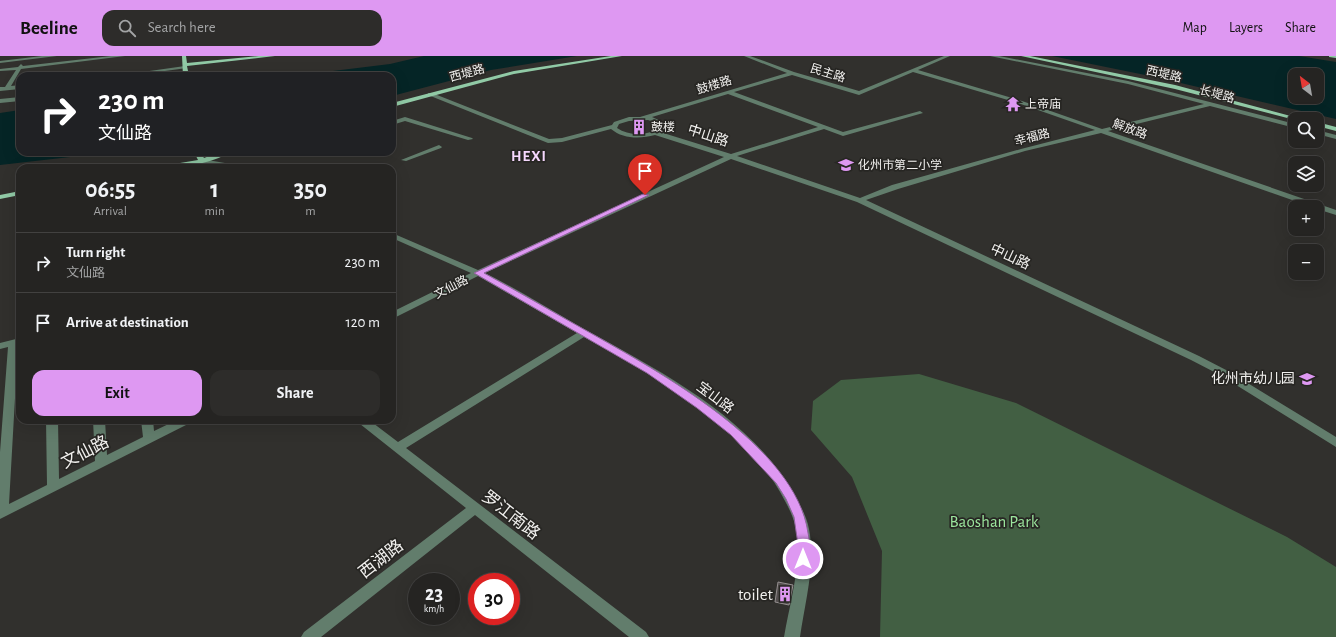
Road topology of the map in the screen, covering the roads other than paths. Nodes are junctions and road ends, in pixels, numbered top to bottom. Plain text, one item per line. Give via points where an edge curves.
1 (55, 56) edge
2 (123, 56) edge
3 (184, 56) edge
4 (273, 56) edge
5 (620, 56) edge
6 (746, 56) edge
7 (948, 56) edge
8 (992, 56) edge
9 (1023, 56) edge
10 (1330, 56) edge
11 (243, 57) edge
12 (1336, 57) edge
13 (24, 58) edge
14 (0, 62) edge
15 (19, 68) junction
16 (0, 70) edge
17 (186, 70) edge
18 (915, 71) junction
19 (16, 72) edge
20 (163, 72) edge
21 (16, 73) edge
22 (792, 73) junction
23 (16, 78) edge
24 (12, 79) junction
25 (16, 87) edge
26 (7, 88) junction
27 (0, 89) edge
28 (16, 89) edge
29 (728, 92) junction
30 (430, 94) junction
31 (16, 99) edge
32 (2, 101) edge
33 (396, 104) edge
34 (1211, 104) junction
35 (920, 113) dead end
36 (1288, 116) edge
37 (642, 118) junction
38 (396, 122) edge
39 (1288, 124) edge
40 (614, 126) junction
41 (1324, 126) edge
42 (824, 127) junction
43 (1336, 129) edge
44 (1102, 130) junction
45 (656, 133) junction
46 (1324, 134) edge
47 (1336, 137) edge
48 (470, 139) dead end
49 (439, 146) dead end
50 (218, 156) edge
51 (729, 157) junction
52 (404, 160) dead end
53 (203, 164) edge
54 (16, 194) edge
55 (0, 197) edge
56 (860, 200) junction
57 (1336, 213) edge
58 (396, 237) edge
59 (478, 273) junction
60 (396, 314) edge
61 (585, 332) junction
62 (16, 342) edge
63 (0, 346) edge
64 (52, 424) edge
65 (99, 424) edge
66 (147, 424) edge
67 (178, 424) edge
68 (366, 424) edge
69 (149, 438) junction
70 (1336, 443) edge
71 (397, 448) junction
72 (101, 463) junction
73 (52, 488) junction
74 (474, 509) junction
75 (1, 514) edge
76 (309, 637) edge
77 (641, 637) edge
78 (792, 637) edge

1 - 13 street
2 - 15 street
3 - 17 main road
4 - 11 main road
5 - 30 main road, 西堤路 via 514,72
6 - 22 street, 民主路
7 - 18 street
8 - 34 street, 长堤路 via 1128,83
9 - 36 main road, 西堤路 via 1162,84
10 - 12 main road
11 - 17 main road
13 - 14 street
13 - 15 street
15 - 16 street
15 - 19 street
17 - 20 street
18 - 22 street, 民主路 via 859,93
18 - 44 street, 解放路 via 1020,102
21 - 24 street
22 - 29 street, 鼓楼路
23 - 24 street
24 - 26 street
25 - 26 street
26 - 27 street
28 - 32 street
29 - 37 street, 鼓楼路
29 - 42 street
30 - 33 main road, 西堤路
30 - 40 street via 548,141 562,140
31 - 32 street
34 - 39 street, 长堤路
34 - 44 street, 幸福路
35 - 42 street via 843,134
37 - 40 street via 625,119
37 - 45 street via 655,120 662,125
38 - 48 street via 405,119
40 - 45 street via 617,131 628,135
41 - 43 main road
42 - 51 street, 文仙路
44 - 56 street, 幸福路 via 895,187
44 - 57 street, 解放路
45 - 51 street, 中山路
46 - 47 street
49 - 52 street
50 - 53 main road
51 - 56 street, 中山路
51 - 59 street, 文仙路
54 - 55 main road
56 - 70 street, 中山路 via 1195,358 1224,373
58 - 59 street, 宝山路
59 - 60 street, 文仙路
59 - 61 street, 宝山路
61 - 71 street
61 - 78 street, 宝山路 via 700,405 735,432 780,480 800,517 804,545
62 - 63 street
62 - 75 street
64 - 73 street
65 - 72 street
66 - 69 street
67 - 69 street, 文仙路
68 - 71 street, 罗江南路
69 - 72 street, 文仙路
71 - 74 street, 罗江南路
72 - 73 street, 文仙路
73 - 75 street, 文仙路
74 - 76 street, 西湖路
74 - 77 street, 罗江南路

